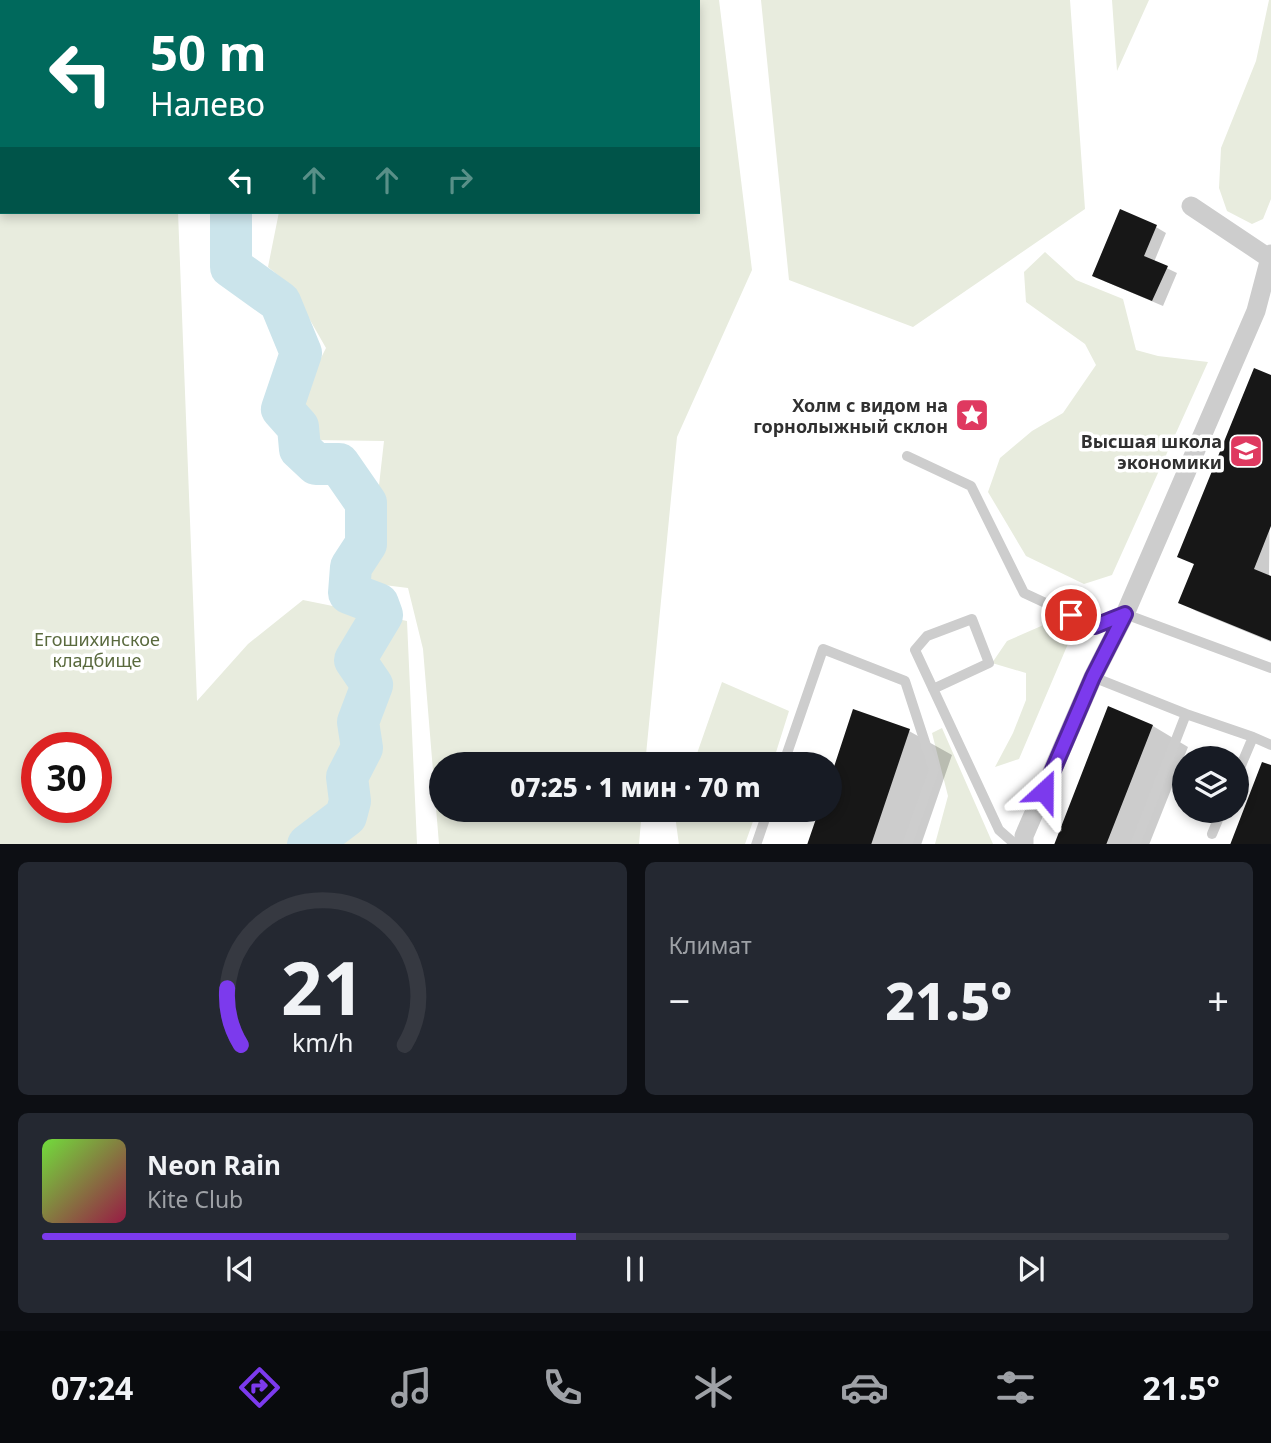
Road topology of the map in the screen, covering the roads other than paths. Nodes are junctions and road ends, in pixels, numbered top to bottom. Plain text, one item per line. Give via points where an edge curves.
1 (1191, 206) dead end
2 (1270, 257) edge
3 (908, 456) dead end
4 (1125, 614) junction
5 (1271, 668) edge
6 (1093, 677) junction
7 (933, 689) junction
8 (1186, 714) junction
9 (1253, 737) junction
10 (1271, 745) edge
11 (1249, 746) edge
12 (787, 752) edge
13 (764, 822) edge
14 (1217, 823) edge
15 (1212, 834) dead end
16 (756, 844) edge
17 (907, 844) edge
18 (1015, 844) edge
19 (1024, 844) edge
20 (1135, 844) edge

1 - 2 street
2 - 4 street via 1260,312
3 - 4 lane via 971,486 1024,593 1095,626
4 - 5 lane
4 - 6 street
6 - 8 lane
6 - 19 street
7 - 7 lane via 915,650 927,636 972,619 989,663
7 - 18 lane via 999,830
8 - 9 lane
8 - 20 lane
9 - 10 lane
9 - 11 lane
12 - 17 lane via 823,649 905,681 934,770
13 - 16 lane
14 - 15 lane

